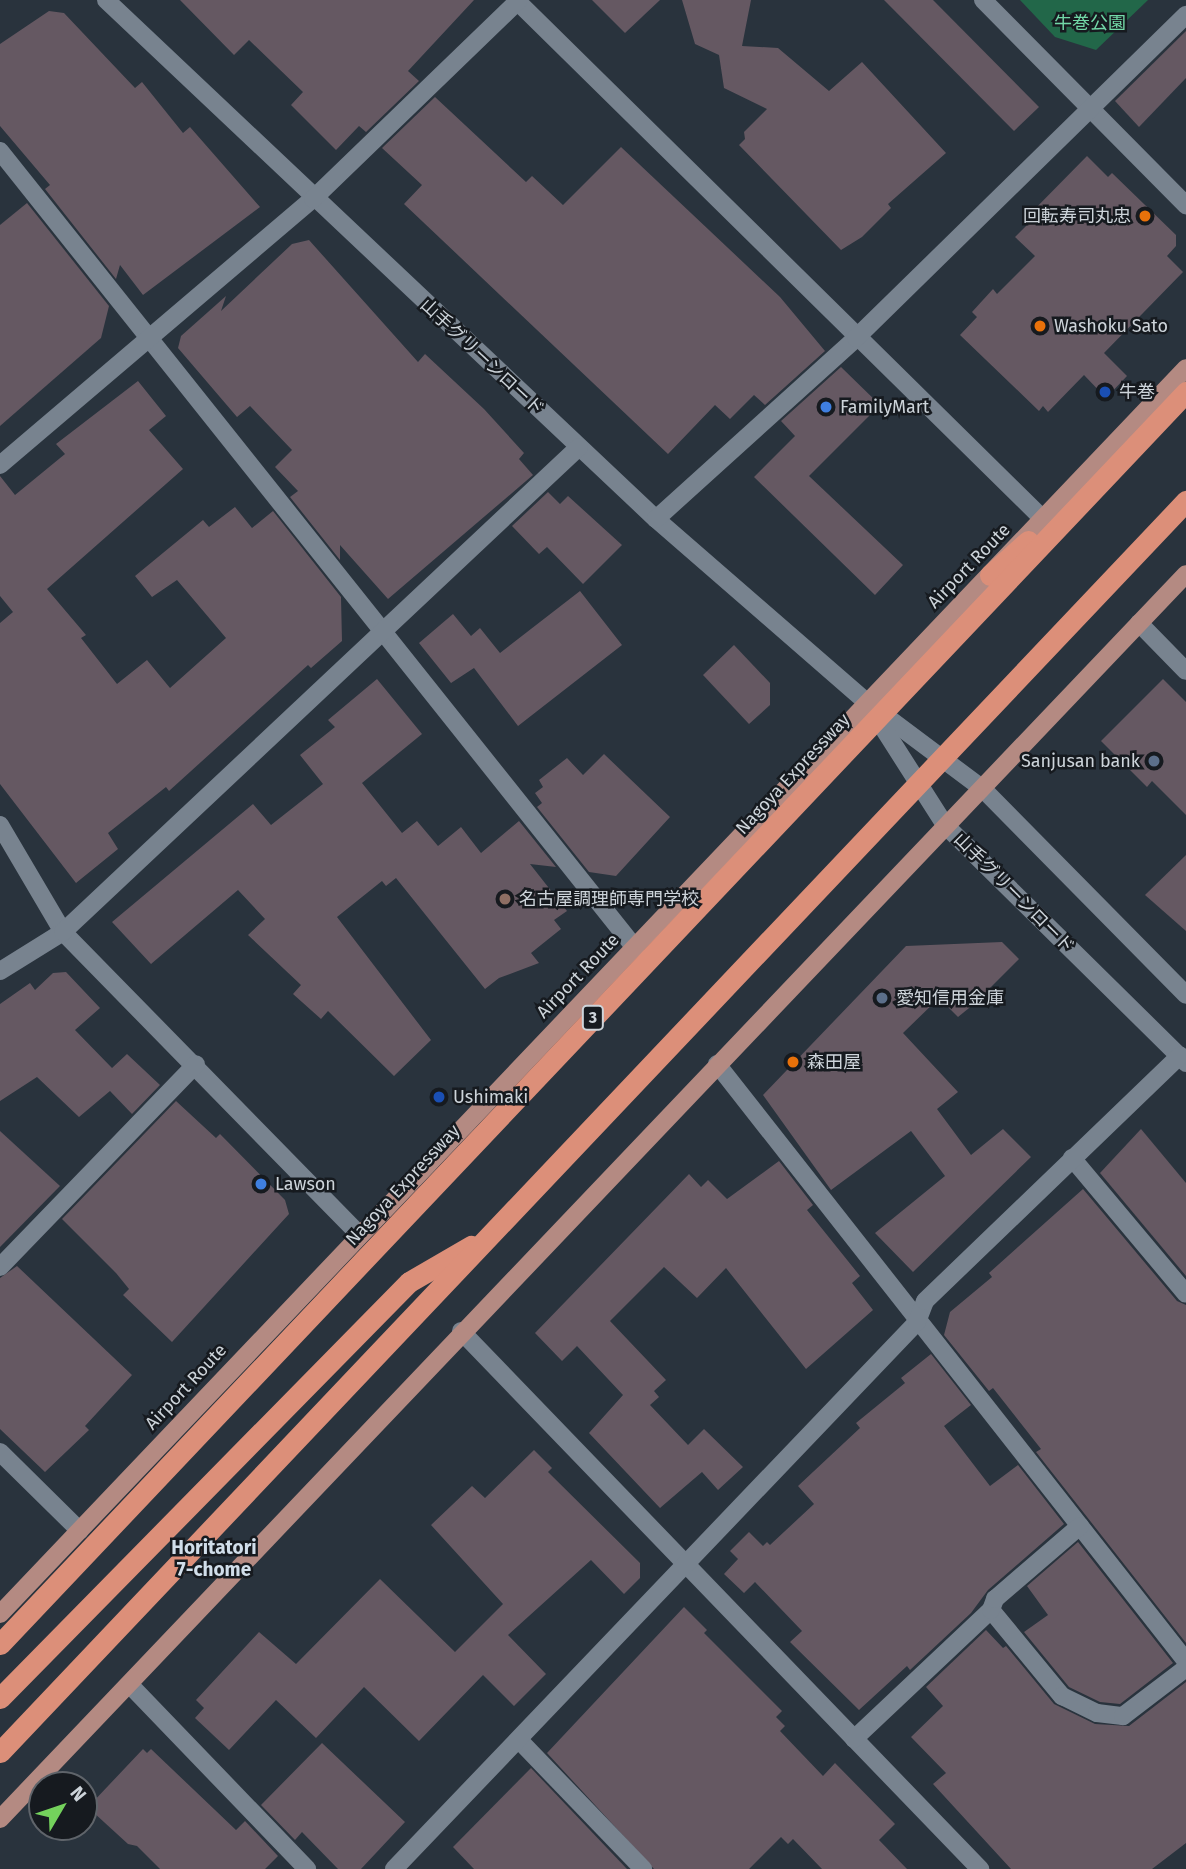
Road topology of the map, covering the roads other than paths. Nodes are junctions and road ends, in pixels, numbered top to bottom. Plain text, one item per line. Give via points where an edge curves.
1 (106, 0) edge
2 (983, 0) edge
3 (517, 1) edge
4 (1186, 15) edge
5 (1090, 110) junction
6 (0, 151) edge
7 (313, 199) junction
8 (1186, 205) edge
9 (856, 338) junction
10 (147, 341) junction
11 (1186, 368) edge
12 (1186, 392) edge
13 (1186, 400) edge
14 (579, 447) junction
15 (0, 465) edge
16 (1186, 501) edge
17 (656, 519) junction
18 (1043, 519) junction
19 (1186, 574) edge
20 (990, 575) junction
21 (1139, 623) junction
22 (384, 632) junction
23 (1186, 671) edge
24 (868, 703) junction
25 (983, 789) junction
26 (0, 825) edge
27 (945, 825) junction
28 (63, 932) junction
29 (635, 948) junction
30 (0, 971) edge
31 (1186, 995) edge
32 (1183, 1060) edge
33 (196, 1063) junction
34 (717, 1064) junction
35 (1072, 1158) junction
36 (358, 1233) junction
37 (491, 1235) junction
38 (0, 1267) edge
39 (1186, 1294) edge
40 (917, 1322) junction
41 (461, 1331) junction
42 (0, 1452) edge
43 (1080, 1526) junction
44 (80, 1531) junction
45 (683, 1565) junction
46 (991, 1610) junction
47 (0, 1615) edge
48 (0, 1644) edge
49 (1186, 1661) edge
50 (1186, 1668) edge
51 (131, 1686) junction
52 (0, 1698) edge
53 (854, 1739) junction
54 (519, 1741) junction
55 (0, 1752) edge
56 (0, 1819) edge
57 (307, 1869) edge
58 (394, 1869) edge
59 (643, 1869) edge
60 (980, 1869) edge

1 - 7 street, 山手グリーンロード
2 - 5 street
3 - 7 street
3 - 9 street
4 - 5 street
5 - 8 street
5 - 9 street
6 - 10 street
7 - 10 street
7 - 14 street, 山手グリーンロード
9 - 17 street
9 - 18 street
10 - 15 street
10 - 22 street
11 - 18 main road, Airport Route
12 - 48 highway, Nagoya Expressway / 3
13 - 20 highway
14 - 17 street, 山手グリーンロード
14 - 22 street
16 - 37 highway
17 - 24 street, 山手グリーンロード
18 - 20 main road, Airport Route
19 - 21 main road
20 - 24 main road, Airport Route
21 - 23 street
21 - 25 main road
22 - 28 street
22 - 29 street
24 - 25 street, 山手グリーンロード
24 - 27 street, 山手グリーンロード
24 - 29 main road, Airport Route
25 - 27 main road
25 - 31 street, 山手グリーンロード
26 - 28 street
27 - 32 street, 山手グリーンロード
27 - 34 main road
28 - 30 street
28 - 33 street
29 - 36 main road, Airport Route
32 - 35 street
33 - 36 street
33 - 38 street
34 - 40 street
34 - 41 main road
35 - 39 street
35 - 40 street via 925,1301
36 - 44 main road, Airport Route
37 - 52 highway via 409,1282
37 - 55 highway
40 - 43 street
40 - 45 street
41 - 45 street
41 - 51 main road
42 - 44 street
43 - 46 street via 995,1599
43 - 49 street
44 - 47 main road, Airport Route
45 - 53 street
45 - 54 street
46 - 50 street via 1062,1696 1097,1713 1123,1716
46 - 53 street
51 - 56 main road
51 - 57 street
53 - 60 street
54 - 58 street
54 - 59 street

